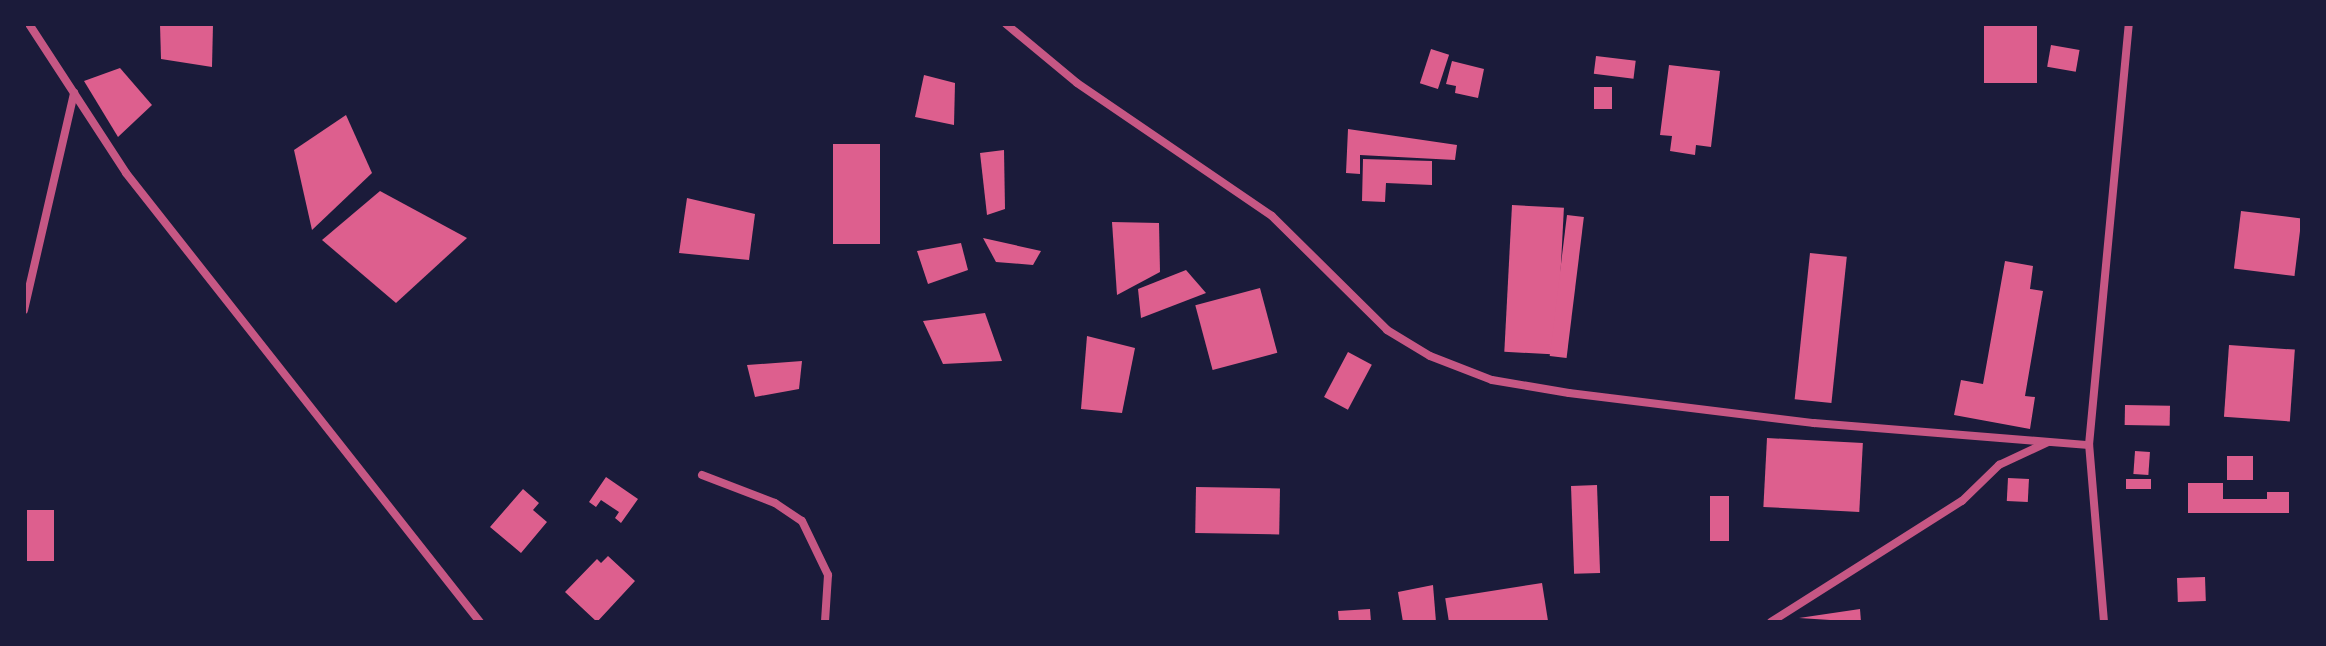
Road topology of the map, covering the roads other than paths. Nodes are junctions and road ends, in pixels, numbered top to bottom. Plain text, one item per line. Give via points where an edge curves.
1 (29, 24) edge
2 (1006, 24) edge
3 (2129, 24) edge
4 (74, 93) junction
5 (24, 310) edge
6 (2051, 441) junction
7 (2089, 445) junction
8 (702, 475) dead end
9 (480, 622) edge
10 (825, 622) edge
11 (1771, 622) edge
12 (2104, 622) edge

1 - 4 street
2 - 6 street via 1077,83 1272,216 1387,330 1430,356 1492,380 1584,395 1814,423
3 - 7 street
4 - 5 street
4 - 9 street via 126,173
6 - 7 street
6 - 11 street via 1999,465 1962,501
7 - 12 street
8 - 10 street via 775,503 802,521 828,575

